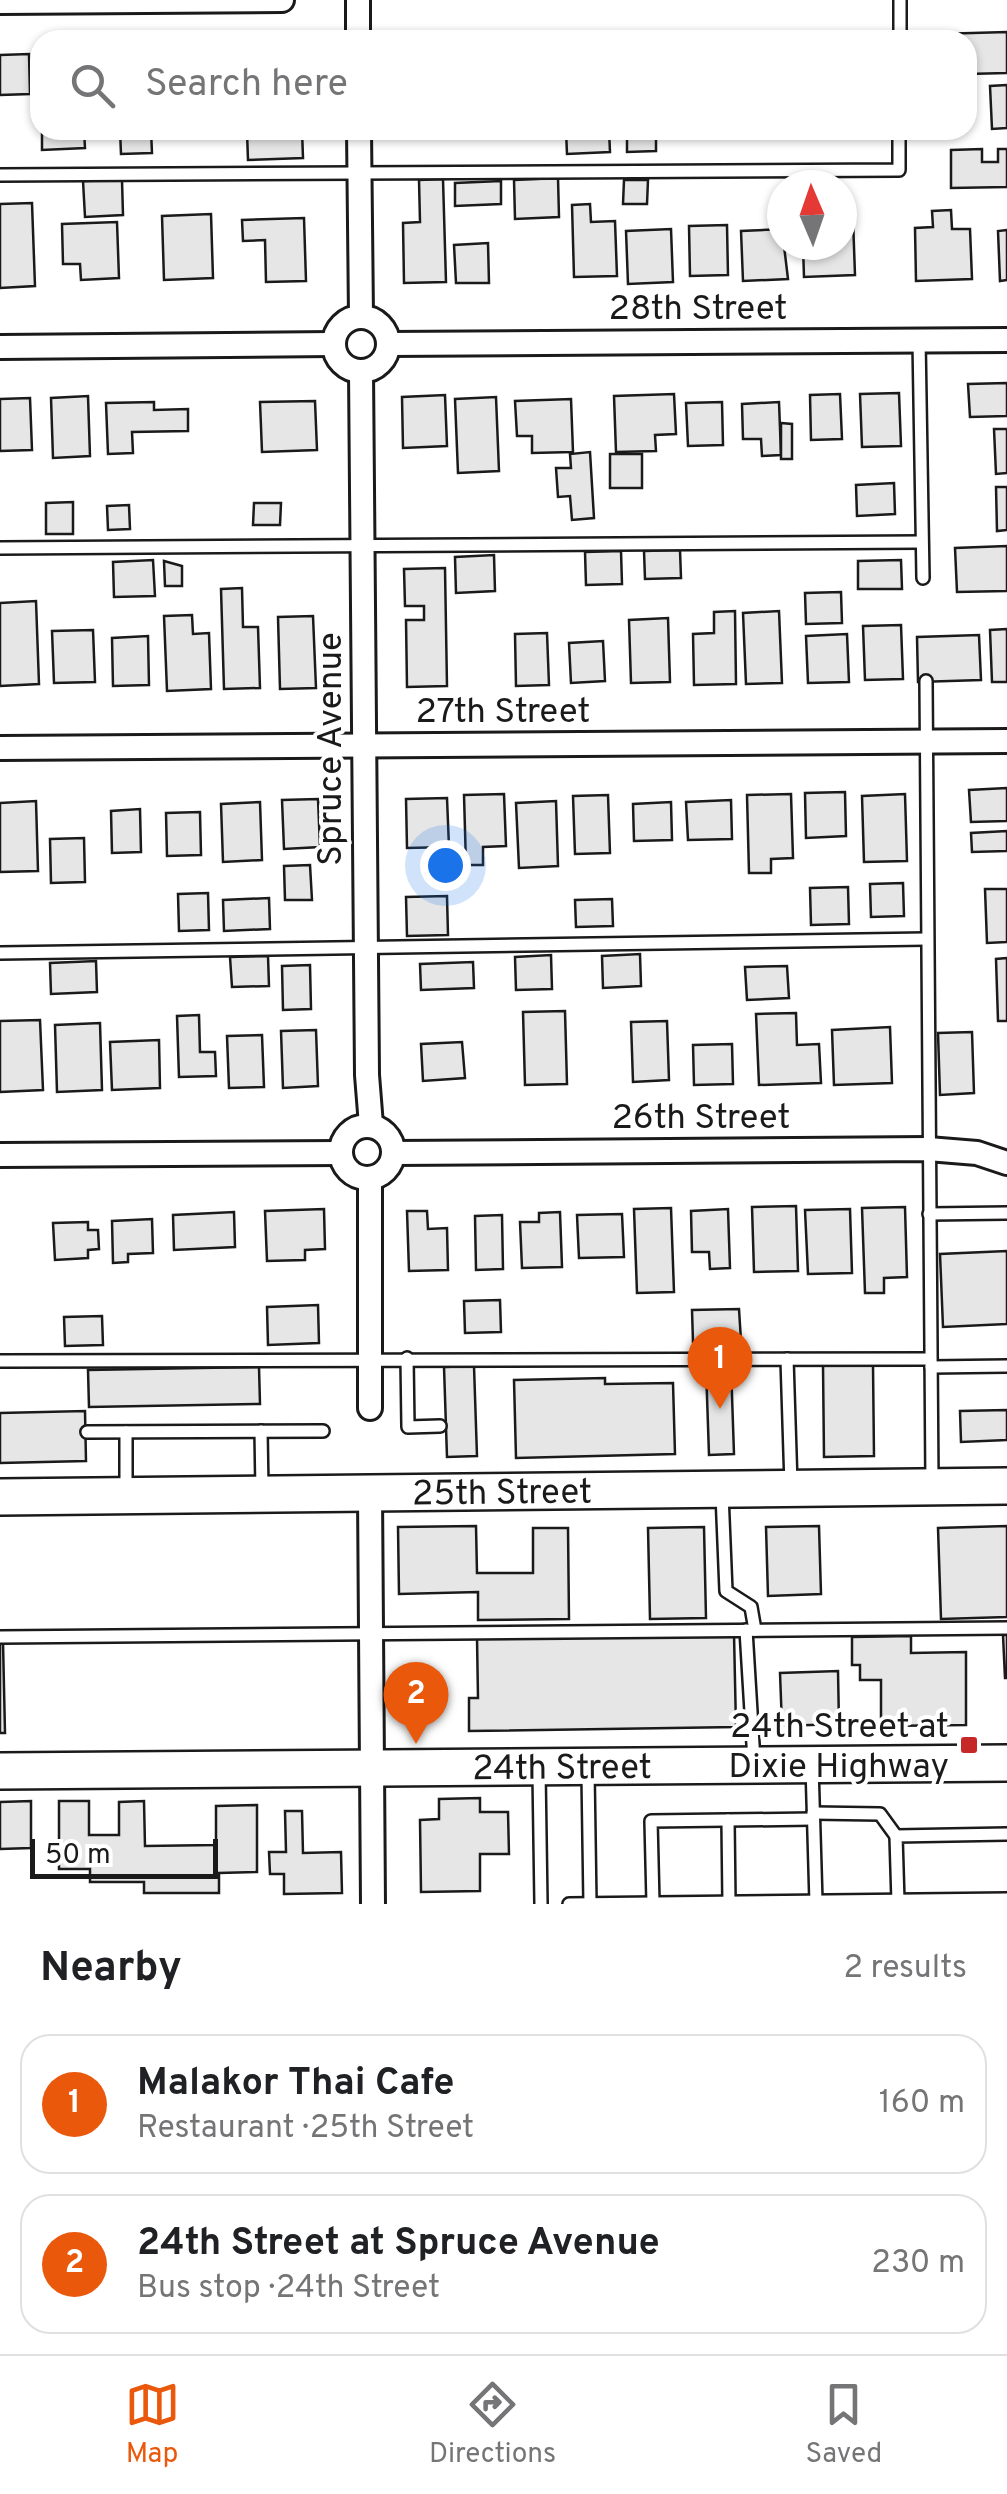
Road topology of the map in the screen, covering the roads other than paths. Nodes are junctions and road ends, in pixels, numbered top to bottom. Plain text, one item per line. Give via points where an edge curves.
1 (282, 0) edge
2 (358, 0) edge
3 (900, 0) edge
4 (0, 2) edge
5 (358, 30) edge
6 (900, 30) edge
7 (359, 140) edge
8 (899, 140) edge
9 (359, 171) junction
10 (0, 175) edge
11 (361, 316) junction
12 (918, 340) junction
13 (1007, 340) edge
14 (333, 344) junction
15 (388, 344) junction
16 (0, 346) edge
17 (361, 371) junction
18 (922, 542) junction
19 (362, 546) junction
20 (0, 548) edge
21 (924, 578) dead end
22 (926, 682) dead end
23 (925, 742) junction
24 (1007, 742) edge
25 (364, 745) junction
26 (0, 748) edge
27 (926, 939) junction
28 (366, 950) junction
29 (0, 953) edge
30 (371, 1125) junction
31 (928, 1149) junction
32 (341, 1153) junction
33 (394, 1153) junction
34 (0, 1155) edge
35 (1007, 1163) edge
36 (370, 1178) junction
37 (1007, 1213) edge
38 (929, 1214) junction
39 (368, 1358) junction
40 (407, 1358) junction
41 (786, 1359) junction
42 (0, 1361) edge
43 (931, 1363) junction
44 (1007, 1366) edge
45 (370, 1408) dead end
46 (440, 1426) dead end
47 (323, 1430) dead end
48 (260, 1431) junction
49 (88, 1432) dead end
50 (126, 1432) junction
51 (1007, 1486) edge
52 (932, 1487) junction
53 (791, 1488) junction
54 (722, 1489) junction
55 (370, 1493) junction
56 (262, 1494) junction
57 (126, 1496) junction
58 (0, 1498) edge
59 (1007, 1628) edge
60 (750, 1630) junction
61 (370, 1632) junction
62 (0, 1636) edge
63 (1007, 1763) edge
64 (812, 1765) junction
65 (755, 1766) junction
66 (588, 1767) junction
67 (539, 1768) junction
68 (371, 1769) junction
69 (0, 1772) edge
70 (813, 1816) junction
71 (728, 1820) junction
72 (1007, 1834) edge
73 (896, 1836) junction
74 (1007, 1899) edge
75 (816, 1902) edge
76 (907, 1902) edge
77 (652, 1903) edge
78 (729, 1903) edge
79 (373, 1904) edge
80 (541, 1904) edge
81 (570, 1904) edge
82 (590, 1904) edge

1 - 4 street
2 - 5 street
3 - 6 lane
7 - 9 street
8 - 9 lane via 899,170
9 - 10 lane
9 - 11 street
11 - 14 street via 338,328
11 - 15 street via 383,327
12 - 13 street, 28th Street
12 - 15 street, 28th Street
12 - 18 lane
14 - 16 street
14 - 17 street via 338,360
15 - 17 street via 378,366
17 - 19 street, Spruce Avenue
18 - 19 lane
18 - 21 lane
19 - 20 lane
19 - 25 street, Spruce Avenue
22 - 23 lane
23 - 24 street, 27th Street
23 - 25 street, 27th Street
23 - 27 lane
25 - 26 street, 27th Street
25 - 28 street, Spruce Avenue
27 - 28 lane
27 - 31 lane
28 - 29 lane
28 - 30 street, Spruce Avenue
30 - 32 street via 350,1132
30 - 33 street via 390,1138
31 - 33 street, 26th Street
31 - 35 street, 26th Street
31 - 38 lane
32 - 34 street
32 - 36 street via 354,1174
33 - 36 street via 384,1172
36 - 39 street
37 - 38 lane
38 - 43 lane
39 - 40 lane
39 - 42 lane
39 - 45 street
40 - 41 lane
40 - 46 lane via 408,1427
41 - 43 lane
41 - 53 lane
43 - 44 lane
43 - 52 lane
47 - 48 lane
48 - 50 lane
48 - 56 lane
49 - 50 lane
50 - 57 lane
51 - 52 main road, 25th Street
52 - 53 main road, 25th Street
53 - 54 main road, 25th Street
54 - 55 main road, 25th Street
54 - 60 lane via 726,1590 751,1607
55 - 56 main road, 25th Street
55 - 61 street
56 - 57 main road, 25th Street
57 - 58 main road, 25th Street
59 - 60 lane
60 - 61 lane
60 - 65 lane
61 - 62 lane
61 - 68 street
63 - 64 main road, 24th Street
64 - 65 main road, 24th Street
64 - 70 lane
65 - 66 main road, 24th Street
66 - 67 main road, 24th Street
66 - 82 lane
67 - 68 main road, 24th Street
67 - 80 lane
68 - 69 main road, 24th Street
68 - 79 street
70 - 71 lane
70 - 73 lane via 880,1814
70 - 75 lane
71 - 77 lane via 651,1821
71 - 78 lane
72 - 73 lane
73 - 76 lane
74 - 76 lane
75 - 76 lane
75 - 78 lane
77 - 78 lane
77 - 82 lane
81 - 82 lane

